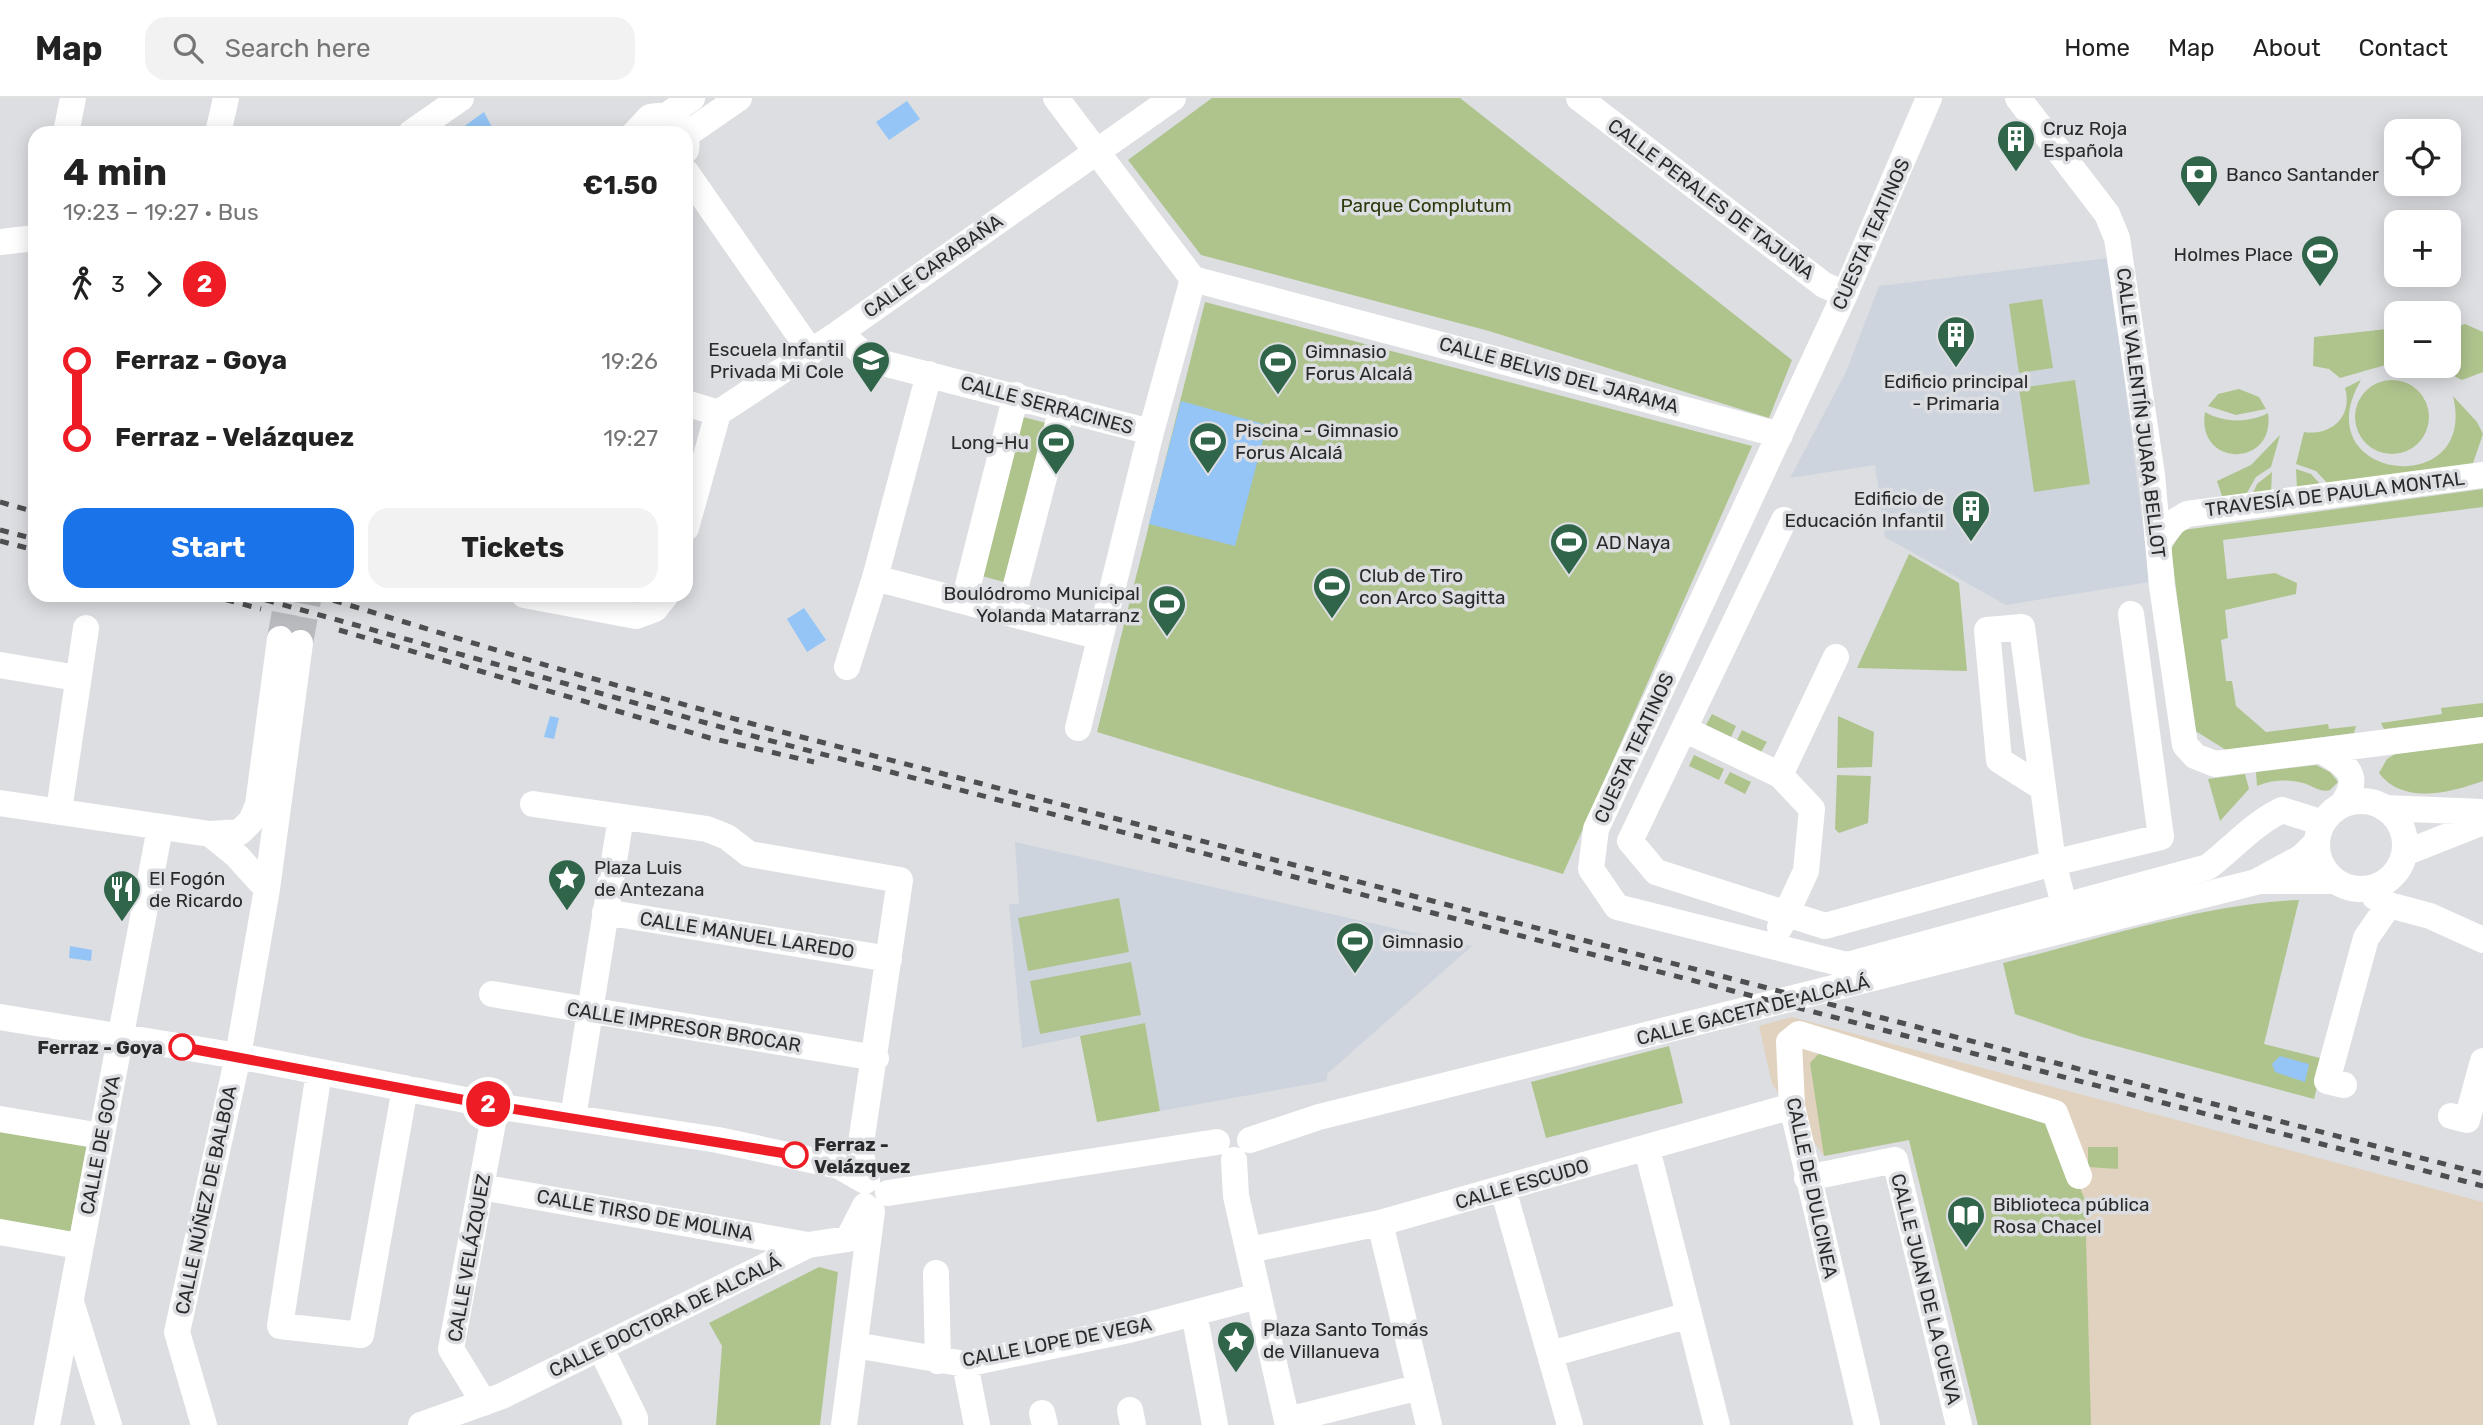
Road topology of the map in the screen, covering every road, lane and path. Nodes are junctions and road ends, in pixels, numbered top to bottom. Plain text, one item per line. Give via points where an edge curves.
1 (74, 98) edge
2 (226, 98) edge
3 (461, 98) edge
4 (692, 98) edge
5 (739, 98) edge
6 (1056, 98) edge
7 (1173, 98) edge
8 (1579, 98) edge
9 (1929, 98) edge
10 (2018, 98) edge
11 (647, 116) edge
12 (68, 126) edge
13 (220, 126) edge
14 (421, 126) edge
15 (682, 126) edge
16 (693, 130) edge
17 (1094, 152) junction
18 (693, 182) edge
19 (28, 239) edge
20 (0, 242) edge
21 (1193, 279) junction
22 (1845, 295) junction
23 (839, 333) junction
24 (811, 352) junction
25 (929, 374) junction
26 (1016, 396) junction
27 (693, 405) edge
28 (1062, 408) junction
29 (718, 413) junction
30 (1151, 432) junction
31 (1780, 435) junction
32 (2152, 475) junction
33 (2483, 475) edge
34 (693, 503) edge
35 (2187, 514) junction
36 (1784, 520) dead end
37 (2158, 542) junction
38 (875, 578) junction
39 (964, 601) junction
40 (561, 602) edge
41 (661, 602) edge
42 (1009, 612) junction
43 (2131, 614) dead end
44 (86, 628) dead end
45 (1100, 637) junction
46 (1836, 657) dead end
47 (0, 665) edge
48 (848, 667) dead end
49 (76, 678) junction
50 (1078, 728) dead end
51 (1684, 729) junction
52 (2483, 730) edge
53 (2383, 744) junction
54 (2322, 751) junction
55 (1780, 775) junction
56 (2043, 788) junction
57 (0, 803) edge
58 (533, 804) dead end
59 (2342, 805) junction
60 (2379, 805) junction
61 (59, 810) junction
62 (2483, 812) edge
63 (621, 817) junction
64 (2483, 822) edge
65 (160, 828) junction
66 (2320, 833) junction
67 (210, 834) junction
68 (2402, 861) junction
69 (2053, 863) junction
70 (2336, 881) junction
71 (2256, 882) junction
72 (267, 889) junction
73 (2362, 889) junction
74 (2064, 904) junction
75 (2389, 905) junction
76 (605, 912) junction
77 (1787, 913) junction
78 (2430, 916) junction
79 (2483, 940) edge
80 (1769, 947) junction
81 (889, 958) junction
82 (492, 994) dead end
83 (588, 1011) junction
84 (0, 1017) edge
85 (120, 1038) junction
86 (238, 1056) junction
87 (876, 1059) junction
88 (2483, 1061) edge
89 (319, 1072) junction
90 (2344, 1085) dead end
91 (405, 1088) junction
92 (496, 1106) junction
93 (1792, 1106) junction
94 (2451, 1116) dead end
95 (573, 1118) junction
96 (0, 1119) edge
97 (101, 1136) junction
98 (1234, 1147) junction
99 (1647, 1149) junction
100 (2079, 1176) dead end
101 (1807, 1178) junction
102 (481, 1188) junction
103 (1503, 1189) junction
104 (871, 1194) junction
105 (1380, 1223) junction
106 (0, 1232) edge
107 (808, 1245) junction
108 (79, 1246) junction
109 (1249, 1250) junction
110 (936, 1273) dead end
111 (1258, 1296) junction
112 (70, 1297) junction
113 (1194, 1313) junction
114 (1689, 1315) junction
115 (855, 1345) junction
116 (601, 1349) junction
117 (1551, 1354) junction
118 (938, 1361) junction
119 (965, 1364) junction
120 (1420, 1387) junction
121 (484, 1403) junction
122 (1287, 1422) edge
123 (47, 1425) edge
124 (109, 1425) edge
125 (204, 1425) edge
126 (421, 1425) edge
127 (635, 1425) edge
128 (844, 1425) edge
129 (977, 1425) edge
130 (1215, 1425) edge
131 (1429, 1425) edge
132 (1570, 1425) edge
133 (1717, 1425) edge
134 (1867, 1425) edge
135 (1959, 1425) edge

1 - 12 street
2 - 13 street
3 - 14 street
4 - 11 street
5 - 16 street
6 - 17 street
7 - 17 street, CALLE CARABAÑA
8 - 22 street, CALLE PERALES DE TAJUÑA via 1824,285
9 - 22 street, CUESTA TEATINOS
10 - 32 street, CALLE VALENTÍN JUARA BELLOT via 2107,214 2118,238
11 - 15 street
17 - 21 street
17 - 23 street, CALLE CARABAÑA
18 - 24 street
19 - 20 street
21 - 30 street, CALLE SERRACINES
21 - 31 street, CALLE BELVIS DEL JARAMA
22 - 31 street, CUESTA TEATINOS
23 - 24 street, CALLE CARABAÑA
23 - 25 street, CALLE SERRACINES via 871,360
24 - 29 street, CALLE CARABAÑA
25 - 26 street, CALLE SERRACINES
25 - 38 street
26 - 28 street, CALLE SERRACINES
26 - 39 street
27 - 29 street
28 - 30 street, CALLE SERRACINES
28 - 42 street
29 - 34 street
30 - 45 street
31 - 80 street, CUESTA TEATINOS via 1596,829 1591,869 1617,907
32 - 35 street, TRAVESÍA DE PAULA MONTAL
32 - 37 street, CALLE VALENTÍN JUARA BELLOT
33 - 35 street, TRAVESÍA DE PAULA MONTAL
35 - 37 street, TRAVESÍA DE PAULA MONTAL
36 - 51 street
37 - 54 street, CALLE VALENTÍN JUARA BELLOT via 2185,745 2195,756 2215,764
38 - 39 street
38 - 48 street
39 - 42 street
40 - 41 street via 636,616
42 - 45 street
43 - 69 street via 2161,837
44 - 49 street
45 - 50 street
46 - 55 street
47 - 49 street
49 - 61 street
51 - 55 street
51 - 77 street via 1630,841 1657,872
52 - 53 street
53 - 54 street
53 - 60 street via 2365,777
54 - 59 street via 2344,764 2353,779
55 - 77 street via 1812,809 1806,871
56 - 56 street via 2000,760 1987,631 2022,627
56 - 69 street
57 - 61 street
58 - 63 street
59 - 60 street via 2358,801
59 - 66 street
60 - 62 street
60 - 68 street via 2401,827
61 - 65 street
63 - 76 street
63 - 81 street via 707,829 727,836 749,854 900,880
64 - 68 street
65 - 67 street
65 - 85 street, CALLE DE GOYA
66 - 70 street via 2319,857
66 - 71 street, CALLE GACETA DE ALCALÁ via 2302,857
66 - 74 street, CUESTA TEATINOS via 2282,810 2258,822 2208,867
67 - 72 street
67 - 72 street, CALLE NÚÑEZ DE BALBOA via 240,832 258,805 290,641
68 - 73 street via 2389,879
68 - 78 street via 2407,894
69 - 74 street
69 - 77 street via 1825,926
70 - 71 street, CALLE GACETA DE ALCALÁ
70 - 73 street
71 - 98 street, CALLE GACETA DE ALCALÁ via 1319,1117
72 - 86 street, CALLE NÚÑEZ DE BALBOA
73 - 75 street
74 - 80 street, CUESTA TEATINOS via 1847,965
75 - 78 street
75 - 90 street via 2366,938 2327,1081
76 - 81 street, CALLE MANUEL LAREDO
76 - 83 street
77 - 80 street
78 - 79 street
81 - 87 street
82 - 83 street, CALLE IMPRESOR BROCAR
83 - 87 street, CALLE IMPRESOR BROCAR
83 - 95 street
84 - 85 street
85 - 86 street
85 - 97 street, CALLE DE GOYA
86 - 89 street
86 - 125 street, CALLE NÚÑEZ DE BALBOA via 177,1332
87 - 104 street via 860,1150
88 - 94 street via 2467,1120
89 - 91 street
89 - 91 street via 280,1326 361,1335
91 - 92 street
92 - 95 street
92 - 102 street, CALLE VELÁZQUEZ
93 - 99 street, CALLE ESCUDO
93 - 100 street, CALLE DE DULCINEA via 1789,1042 1799,1034 2055,1112
93 - 101 street, CALLE DE DULCINEA
95 - 104 street via 839,1166
96 - 97 street
97 - 108 street, CALLE DE GOYA
98 - 104 street, CALLE GACETA DE ALCALÁ
98 - 109 street via 1236,1196
99 - 103 street, CALLE ESCUDO
99 - 114 street
101 - 134 street, CALLE DE DULCINEA
101 - 135 street, CALLE JUAN DE LA CUEVA via 1895,1160
102 - 107 street, CALLE TIRSO DE MOLINA
102 - 121 street, CALLE VELÁZQUEZ via 451,1349
103 - 105 street, CALLE ESCUDO
103 - 117 street
104 - 107 street, CALLE DOCTORA DE ALCALÁ via 849,1239
104 - 115 street
105 - 109 street, CALLE ESCUDO
105 - 120 street
106 - 108 street
107 - 116 street, CALLE DOCTORA DE ALCALÁ
108 - 112 street, CALLE DE GOYA
109 - 111 street
110 - 118 street
111 - 113 street, CALLE LOPE DE VEGA
111 - 122 street
112 - 123 street, CALLE DE GOYA
112 - 124 street, CALLE DE GOYA
113 - 119 street, CALLE LOPE DE VEGA
113 - 130 street
114 - 117 street
114 - 133 street
115 - 118 street, CALLE LOPE DE VEGA
115 - 128 street
116 - 121 street, CALLE DOCTORA DE ALCALÁ
116 - 127 street
117 - 132 street
118 - 119 street, CALLE LOPE DE VEGA
119 - 129 street
120 - 122 street
120 - 131 street
121 - 126 street, CALLE DOCTORA DE ALCALÁ

